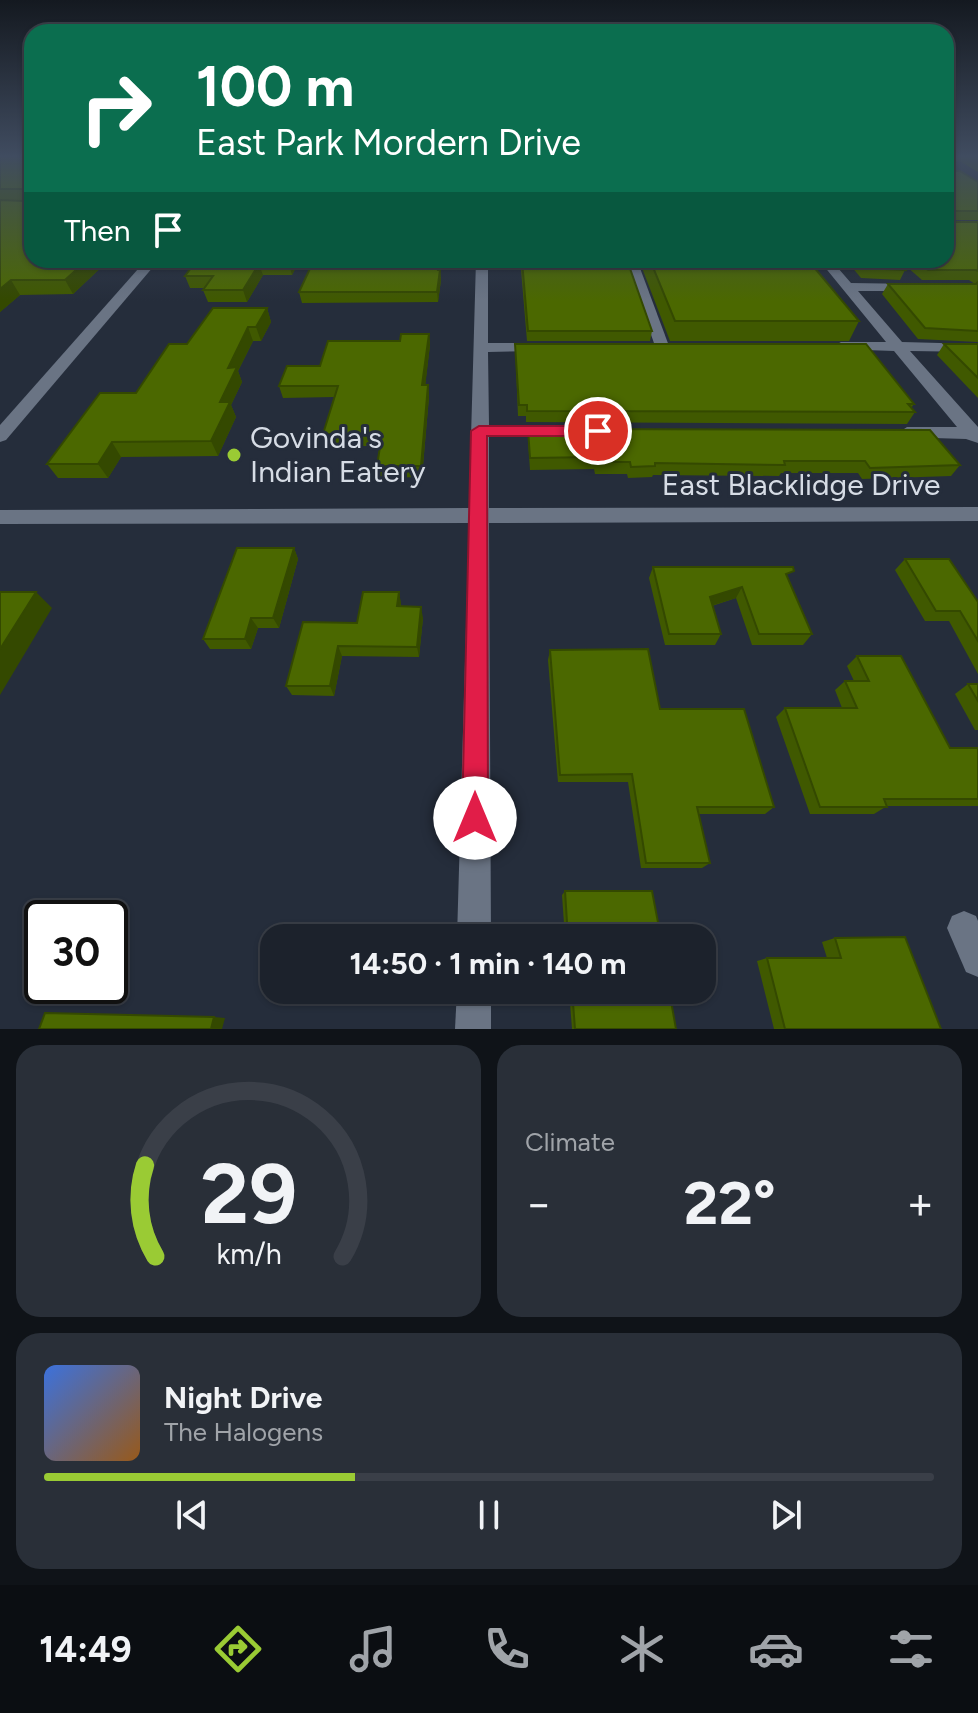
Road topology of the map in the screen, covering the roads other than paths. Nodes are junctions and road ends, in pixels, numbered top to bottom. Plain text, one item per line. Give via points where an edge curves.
1 (146, 268) edge
2 (482, 268) edge
3 (634, 268) edge
4 (832, 268) edge
5 (899, 269) edge
6 (848, 287) junction
7 (662, 346) edge
8 (818, 346) edge
9 (897, 346) junction
10 (555, 347) edge
11 (481, 348) junction
12 (978, 348) edge
13 (479, 431) junction
14 (574, 431) edge
15 (882, 433) edge
16 (0, 436) edge
17 (976, 436) edge
18 (978, 514) edge
19 (477, 516) junction
20 (0, 517) edge
21 (474, 924) edge
22 (964, 928) dead end
23 (978, 960) edge
24 (474, 1004) edge
25 (473, 1029) edge

1 - 16 street
2 - 11 street
3 - 7 street
4 - 6 street
5 - 6 street via 925,287
6 - 9 street
8 - 9 street
9 - 12 street
9 - 17 street
10 - 11 street
11 - 13 street
13 - 14 street
13 - 19 street
15 - 17 street
18 - 19 street, East Blacklidge Drive
19 - 20 street, East Blacklidge Drive
19 - 21 street
22 - 23 street
24 - 25 street

